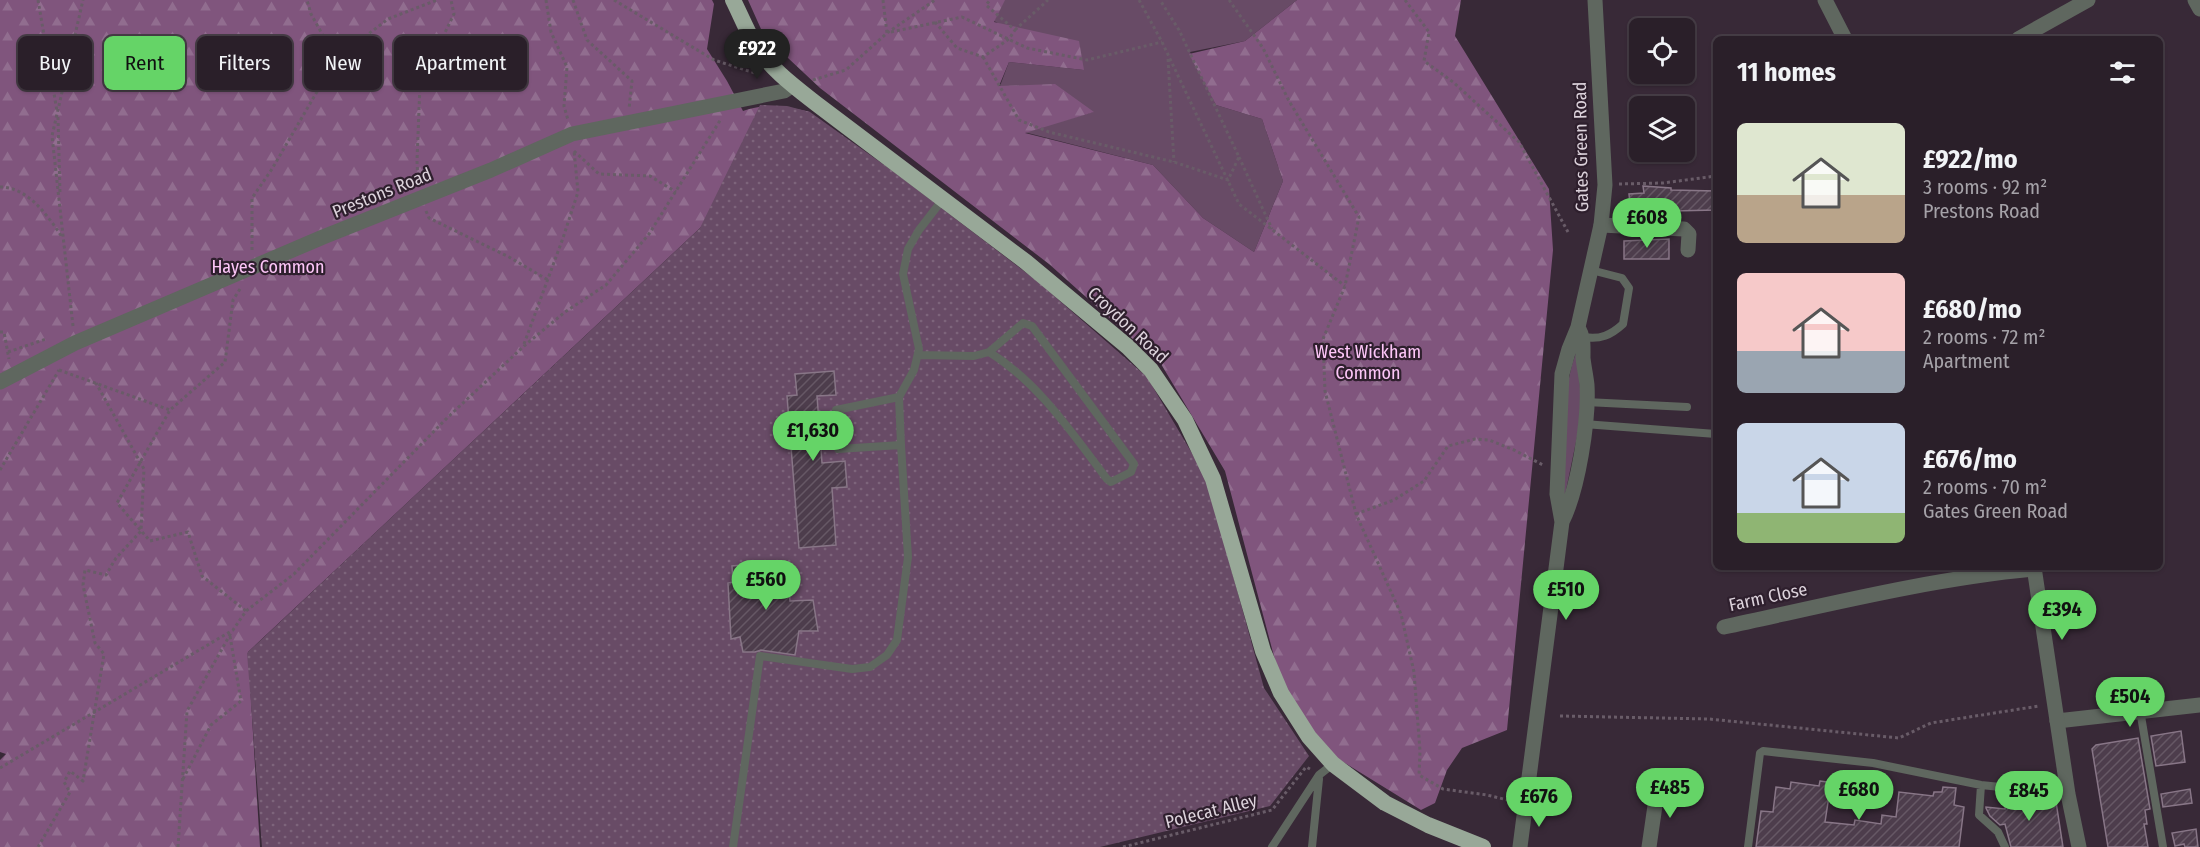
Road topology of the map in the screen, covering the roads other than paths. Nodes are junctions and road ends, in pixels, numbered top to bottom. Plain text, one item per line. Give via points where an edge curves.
1 (733, 0) edge
2 (1595, 0) edge
3 (1825, 0) edge
4 (2088, 0) edge
5 (2195, 0) edge
6 (2200, 9) edge
7 (1843, 36) edge
8 (2023, 36) edge
9 (793, 85) junction
10 (943, 198) junction
11 (1601, 225) junction
12 (1688, 250) dead end
13 (1591, 270) junction
14 (1581, 332) junction
15 (989, 352) junction
16 (918, 355) junction
17 (6, 378) edge
18 (898, 396) junction
19 (1586, 402) junction
20 (1687, 407) dead end
21 (1584, 424) junction
22 (1713, 434) edge
23 (901, 445) junction
24 (1562, 522) junction
25 (2019, 570) edge
26 (2034, 570) edge
27 (1724, 627) dead end
28 (2200, 705) edge
29 (2140, 710) junction
30 (2057, 721) junction
31 (1333, 764) junction
32 (1319, 775) junction
33 (1658, 785) dead end
34 (1981, 785) junction
35 (2068, 794) junction
36 (733, 847) edge
37 (1272, 847) edge
38 (1312, 847) edge
39 (1483, 847) edge
40 (1520, 847) edge
41 (1649, 847) edge
42 (1748, 847) edge
43 (2005, 847) edge
44 (2079, 847) edge
45 (2163, 847) edge

1 - 9 highway, Croydon Road via 766,61
2 - 11 street, Gates Green Road via 1605,185
3 - 7 street
4 - 8 street
5 - 6 street
9 - 10 highway, Croydon Road
9 - 17 street, Prestons Road via 784,91 572,134 75,343
10 - 16 lane via 908,249 903,274
10 - 31 highway, Croydon Road via 1053,284 1152,370 1185,420 1213,479 1270,669 1296,718
11 - 12 street via 1684,229 1689,234
11 - 13 street, Gates Green Road
13 - 14 street, Gates Green Road
13 - 14 lane via 1622,278 1629,288 1628,297 1623,324 1615,332 1592,339
14 - 19 street, Gates Green Road
14 - 24 street, Gates Green Road via 1569,349 1562,374 1557,494
15 - 15 lane via 1018,373 1049,404 1107,479 1111,482 1131,472 1134,464 1032,326 1023,323
15 - 16 lane via 974,356
16 - 18 lane
18 - 23 lane
18 - 23 lane via 836,410 838,449
19 - 20 lane
19 - 21 street, Gates Green Road
21 - 22 lane
21 - 24 street, Gates Green Road via 1573,498
23 - 36 lane via 908,557 897,640 887,655 870,667 852,669 760,657
24 - 40 street, Gates Green Road
25 - 27 street, Farm Close via 1860,596
26 - 30 street
28 - 29 street
29 - 30 street
29 - 45 lane
30 - 35 street
31 - 32 lane
31 - 39 highway, Croydon Road via 1406,814
32 - 37 lane
32 - 38 lane
33 - 41 street
34 - 35 lane
34 - 42 lane via 1873,763 1761,751
34 - 43 lane via 1979,815 1998,832
35 - 44 street

